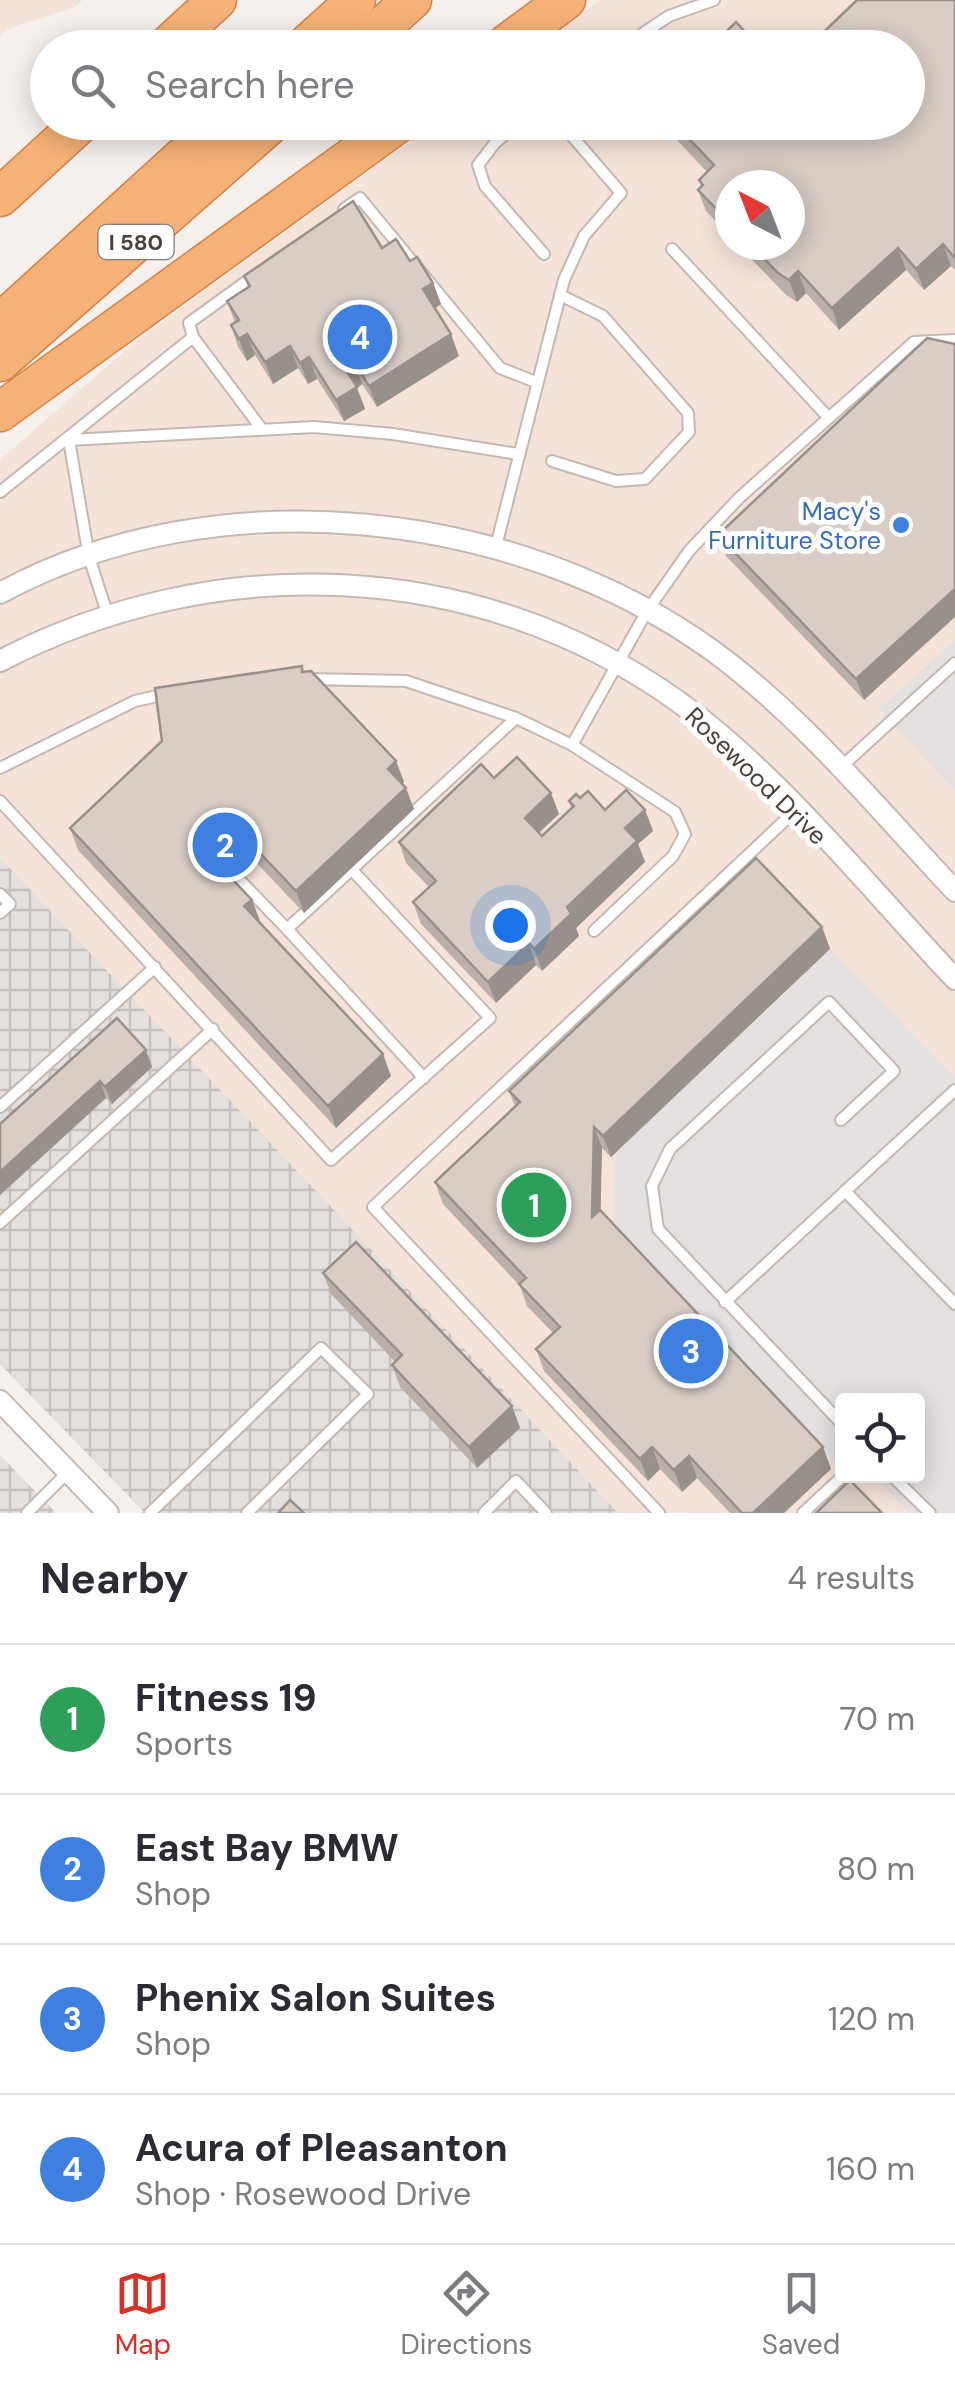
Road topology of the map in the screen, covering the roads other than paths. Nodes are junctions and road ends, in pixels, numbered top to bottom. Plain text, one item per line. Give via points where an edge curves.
1 (218, 0) edge
2 (356, 0) edge
3 (412, 0) edge
4 (566, 0) edge
5 (714, 0) edge
6 (185, 30) edge
7 (324, 30) edge
8 (378, 30) edge
9 (525, 30) edge
10 (649, 30) edge
11 (62, 140) edge
12 (201, 140) edge
13 (253, 140) edge
14 (375, 140) edge
15 (498, 140) edge
16 (576, 140) edge
17 (0, 196) edge
18 (329, 220) edge
19 (672, 249) dead end
20 (544, 254) dead end
21 (267, 266) edge
22 (560, 295) junction
23 (0, 323) edge
24 (193, 338) junction
25 (955, 340) edge
26 (0, 362) edge
27 (536, 382) junction
28 (0, 412) edge
29 (828, 417) junction
30 (260, 428) junction
31 (69, 440) junction
32 (518, 454) junction
33 (552, 461) dead end
34 (0, 492) edge
35 (496, 546) junction
36 (88, 557) junction
37 (0, 593) edge
38 (647, 610) junction
39 (108, 616) junction
40 (0, 662) edge
41 (955, 663) edge
42 (617, 664) junction
43 (298, 678) edge
44 (171, 693) edge
45 (516, 718) junction
46 (572, 745) junction
47 (0, 768) edge
48 (839, 768) junction
49 (0, 800) edge
50 (796, 810) junction
51 (352, 870) junction
52 (232, 872) edge
53 (955, 891) edge
54 (0, 894) edge
55 (0, 913) edge
56 (287, 929) junction
57 (594, 932) dead end
58 (155, 967) junction
59 (955, 979) edge
60 (213, 1029) junction
61 (424, 1078) junction
62 (955, 1090) edge
63 (0, 1107) edge
64 (841, 1120) dead end
65 (845, 1191) junction
66 (0, 1223) edge
67 (725, 1302) junction
68 (955, 1304) edge
69 (0, 1401) edge
70 (835, 1417) edge
71 (68, 1472) junction
72 (835, 1483) edge
73 (899, 1483) edge
74 (27, 1513) edge
75 (108, 1513) edge
76 (150, 1513) edge
77 (247, 1513) edge
78 (484, 1513) edge
79 (546, 1513) edge
80 (659, 1513) edge
81 (803, 1513) edge
82 (930, 1513) edge

1 - 6 highway
2 - 7 highway
3 - 8 highway
4 - 9 highway
5 - 10 lane
11 - 17 highway
12 - 23 highway, I 580
13 - 26 highway, I 580
14 - 28 highway
15 - 20 lane via 478,165 485,186
16 - 22 lane via 621,192 584,236
18 - 27 lane via 360,198 500,368
19 - 29 lane
21 - 24 lane via 189,323
22 - 27 lane
22 - 33 lane via 603,316 688,413 689,432 645,480 616,480
24 - 30 lane
24 - 31 lane
25 - 29 lane via 914,342
27 - 32 lane
29 - 38 lane via 689,551
30 - 31 lane
30 - 32 lane via 392,434
31 - 34 lane
31 - 36 lane
32 - 35 lane
35 - 36 street via 393,526 290,522 196,530
35 - 38 street
36 - 37 street
36 - 39 lane
38 - 42 lane
38 - 48 street via 768,696
39 - 40 street, Rosewood Drive
39 - 42 street, Rosewood Drive via 205,590 292,583 386,586 480,605
41 - 48 lane
42 - 46 lane
42 - 50 street, Rosewood Drive via 676,700
43 - 45 lane via 406,680
44 - 47 lane via 135,701
45 - 46 lane
45 - 51 lane
46 - 57 lane via 675,812 684,834 672,856
48 - 53 street
49 - 58 lane
50 - 59 street, Rosewood Drive
50 - 80 lane via 373,1207
51 - 56 lane
51 - 61 lane via 490,1018
52 - 56 lane
54 - 55 lane via 10,904
56 - 61 lane
58 - 60 lane
58 - 63 lane
60 - 61 lane via 331,1160
60 - 66 lane
62 - 65 lane
64 - 67 lane via 894,1071 829,1002 670,1150 652,1186 658,1229
65 - 67 lane
65 - 68 lane
67 - 70 lane
69 - 71 street
71 - 74 lane
71 - 75 street
72 - 81 lane
73 - 82 lane
76 - 77 lane via 321,1348 368,1394
78 - 79 lane via 516,1482

